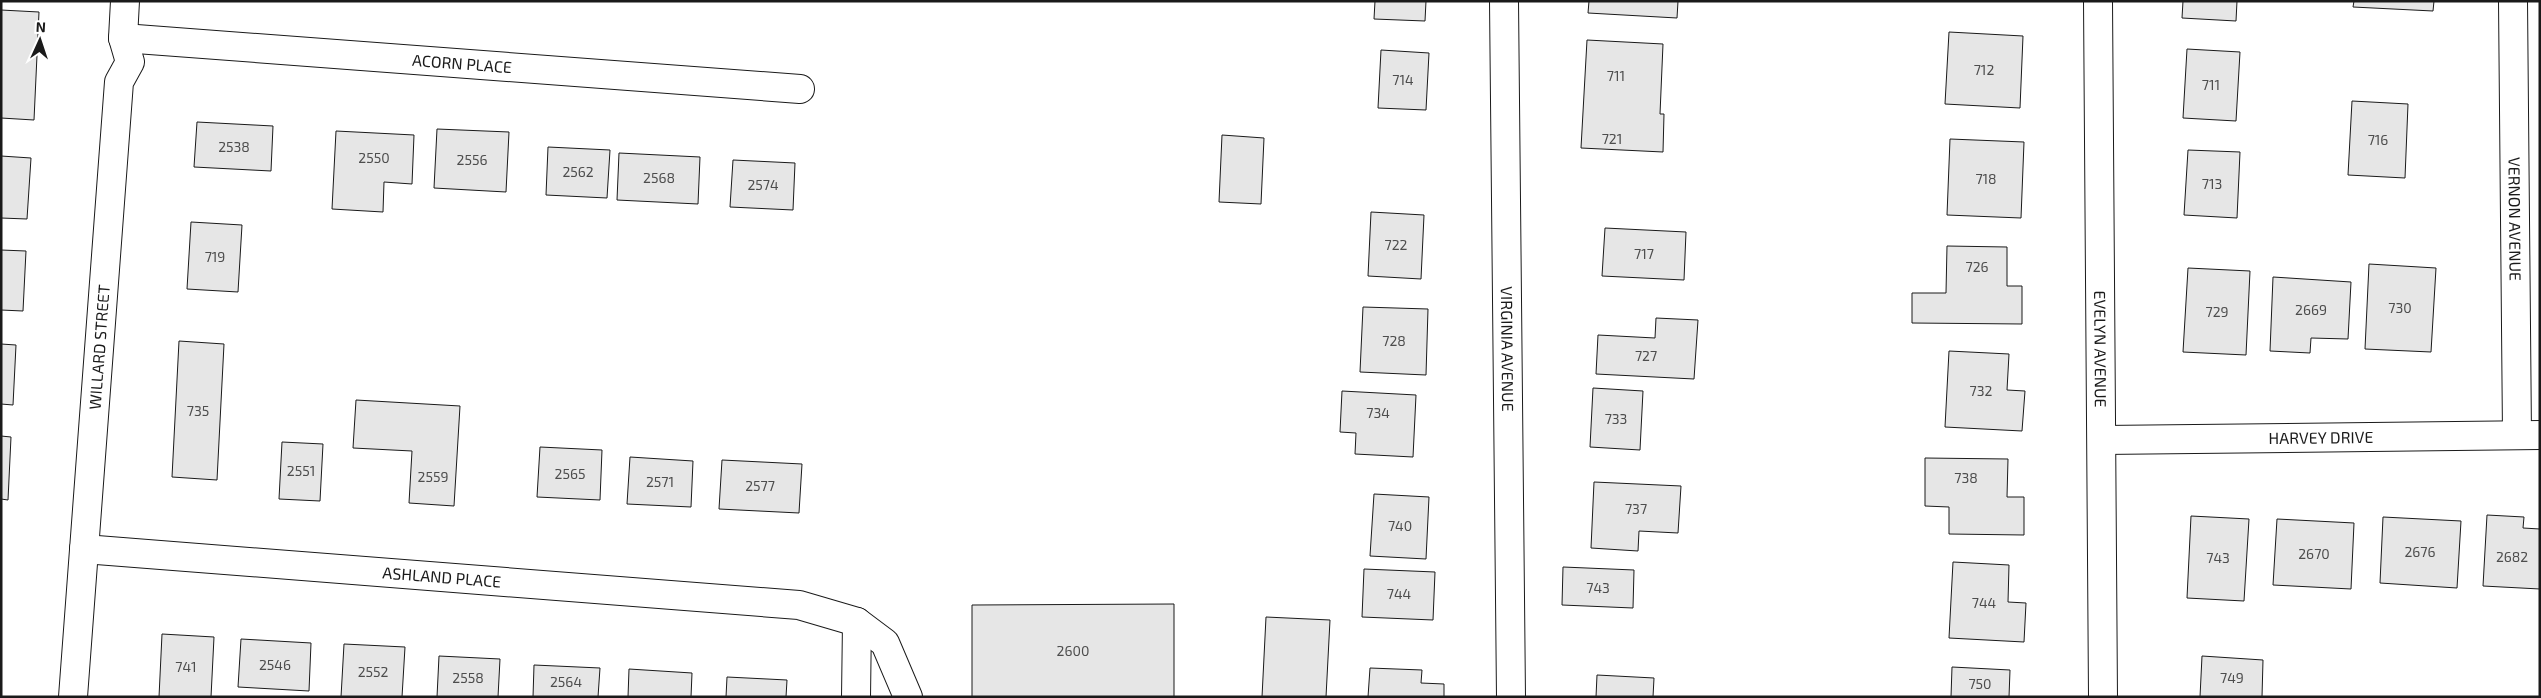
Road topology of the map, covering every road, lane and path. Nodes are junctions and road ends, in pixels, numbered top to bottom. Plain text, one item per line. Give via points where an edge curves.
1 (125, 1) edge
2 (1504, 1) edge
3 (2098, 1) edge
4 (2513, 1) edge
5 (123, 38) junction
6 (800, 89) dead end
7 (2528, 435) edge
8 (2102, 440) junction
9 (84, 549) junction
10 (857, 622) junction
11 (74, 697) edge
12 (856, 697) edge
13 (908, 697) edge
14 (1511, 697) edge
15 (2103, 697) edge

1 - 5 street, WILLARD STREET
2 - 14 street, VIRGINIA AVENUE
3 - 8 street, EVELYN AVENUE
4 - 7 street, VERNON AVENUE
5 - 6 street, ACORN PLACE
5 - 9 street, WILLARD STREET via 130,62 119,82
7 - 8 street, HARVEY DRIVE
8 - 15 street, EVELYN AVENUE
9 - 10 street, ASHLAND PLACE via 799,605
9 - 11 street, WILLARD STREET
10 - 12 street
10 - 13 street via 885,643

